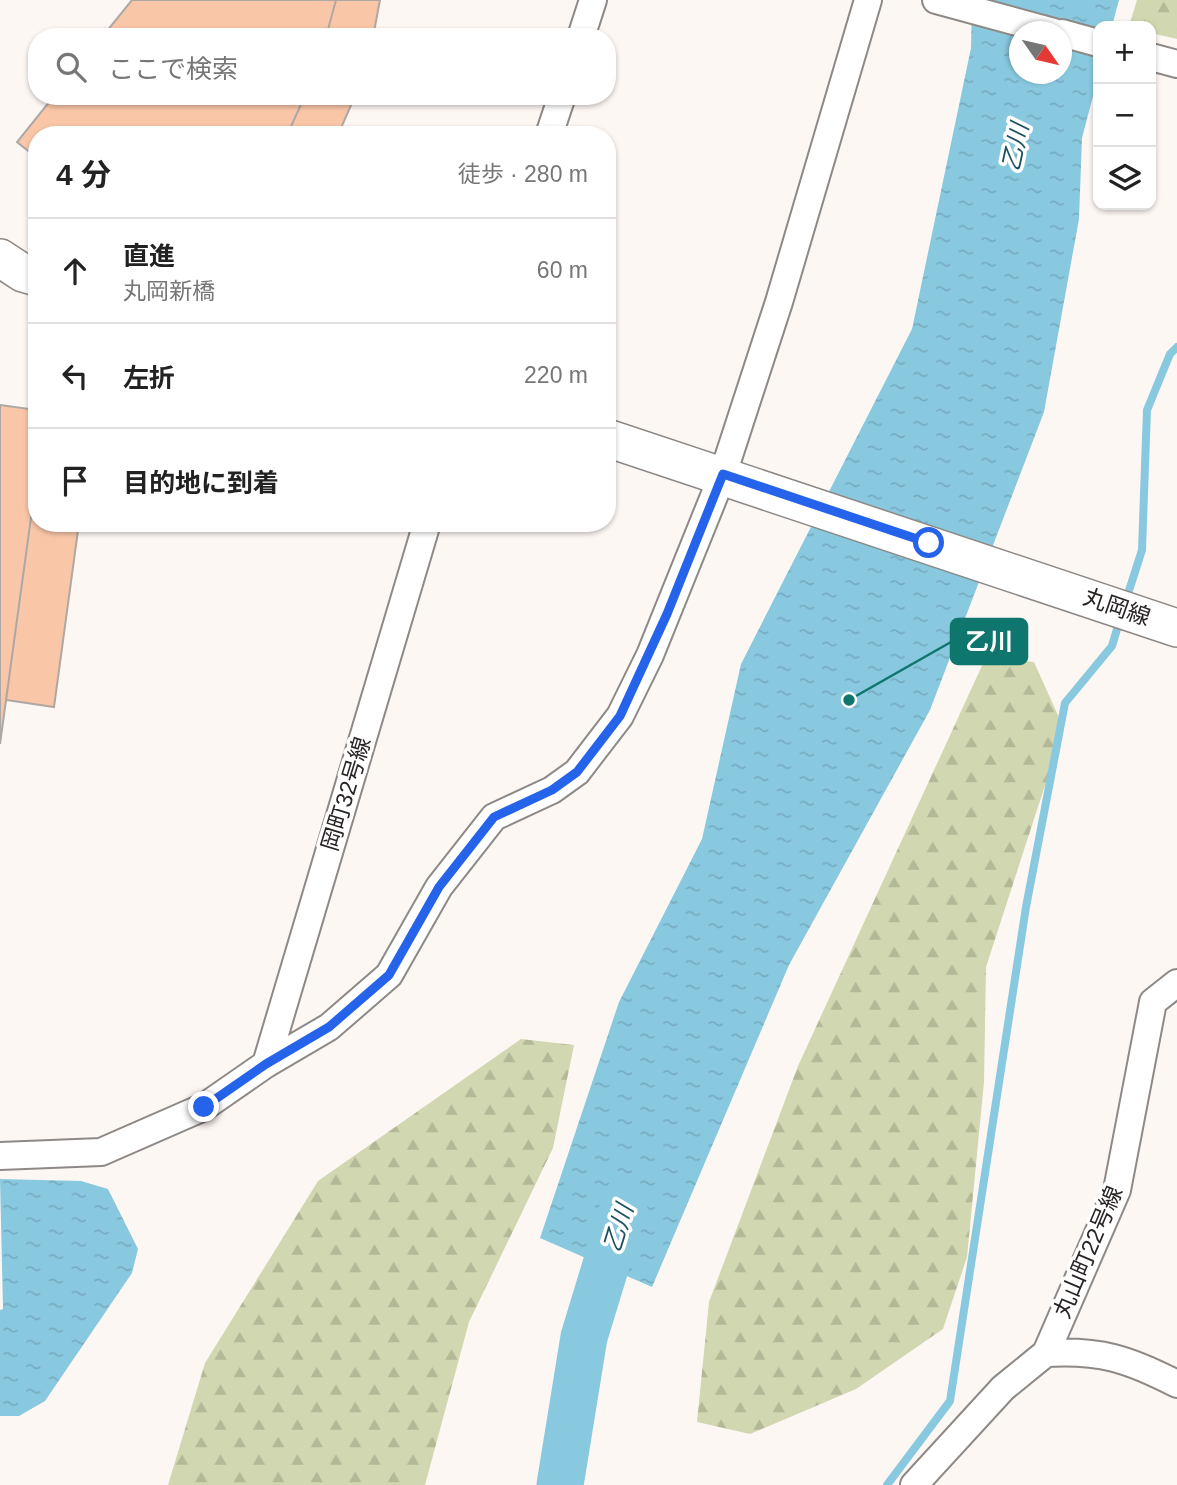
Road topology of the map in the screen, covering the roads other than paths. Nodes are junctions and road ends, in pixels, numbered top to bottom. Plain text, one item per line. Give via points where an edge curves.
1 (593, 0) edge
2 (868, 0) edge
3 (936, 0) edge
4 (1013, 21) edge
5 (584, 28) edge
6 (1072, 36) edge
7 (1093, 42) edge
8 (1156, 58) edge
9 (1177, 64) edge
10 (559, 105) edge
11 (552, 126) edge
12 (0, 258) edge
13 (28, 274) edge
14 (616, 441) edge
15 (723, 474) junction
16 (424, 532) edge
17 (1177, 628) edge
18 (1177, 983) edge
19 (266, 1064) junction
20 (0, 1156) edge
21 (1046, 1353) junction
22 (1177, 1384) edge
23 (914, 1485) edge

1 - 5 street
2 - 15 street
3 - 4 street
6 - 7 street
8 - 9 street
10 - 11 street
12 - 13 street
14 - 15 street
15 - 17 street, 丸岡線
15 - 19 street via 620,716 577,772 552,790 494,817 439,887 389,975 329,1027
16 - 19 street, 岡町32号線
18 - 21 street, 丸山町22号線 via 1153,1002 1117,1190
19 - 20 street via 204,1107 101,1152
21 - 22 street, 丸山町22号線 via 1085,1351 1135,1362
21 - 23 street via 994,1397

